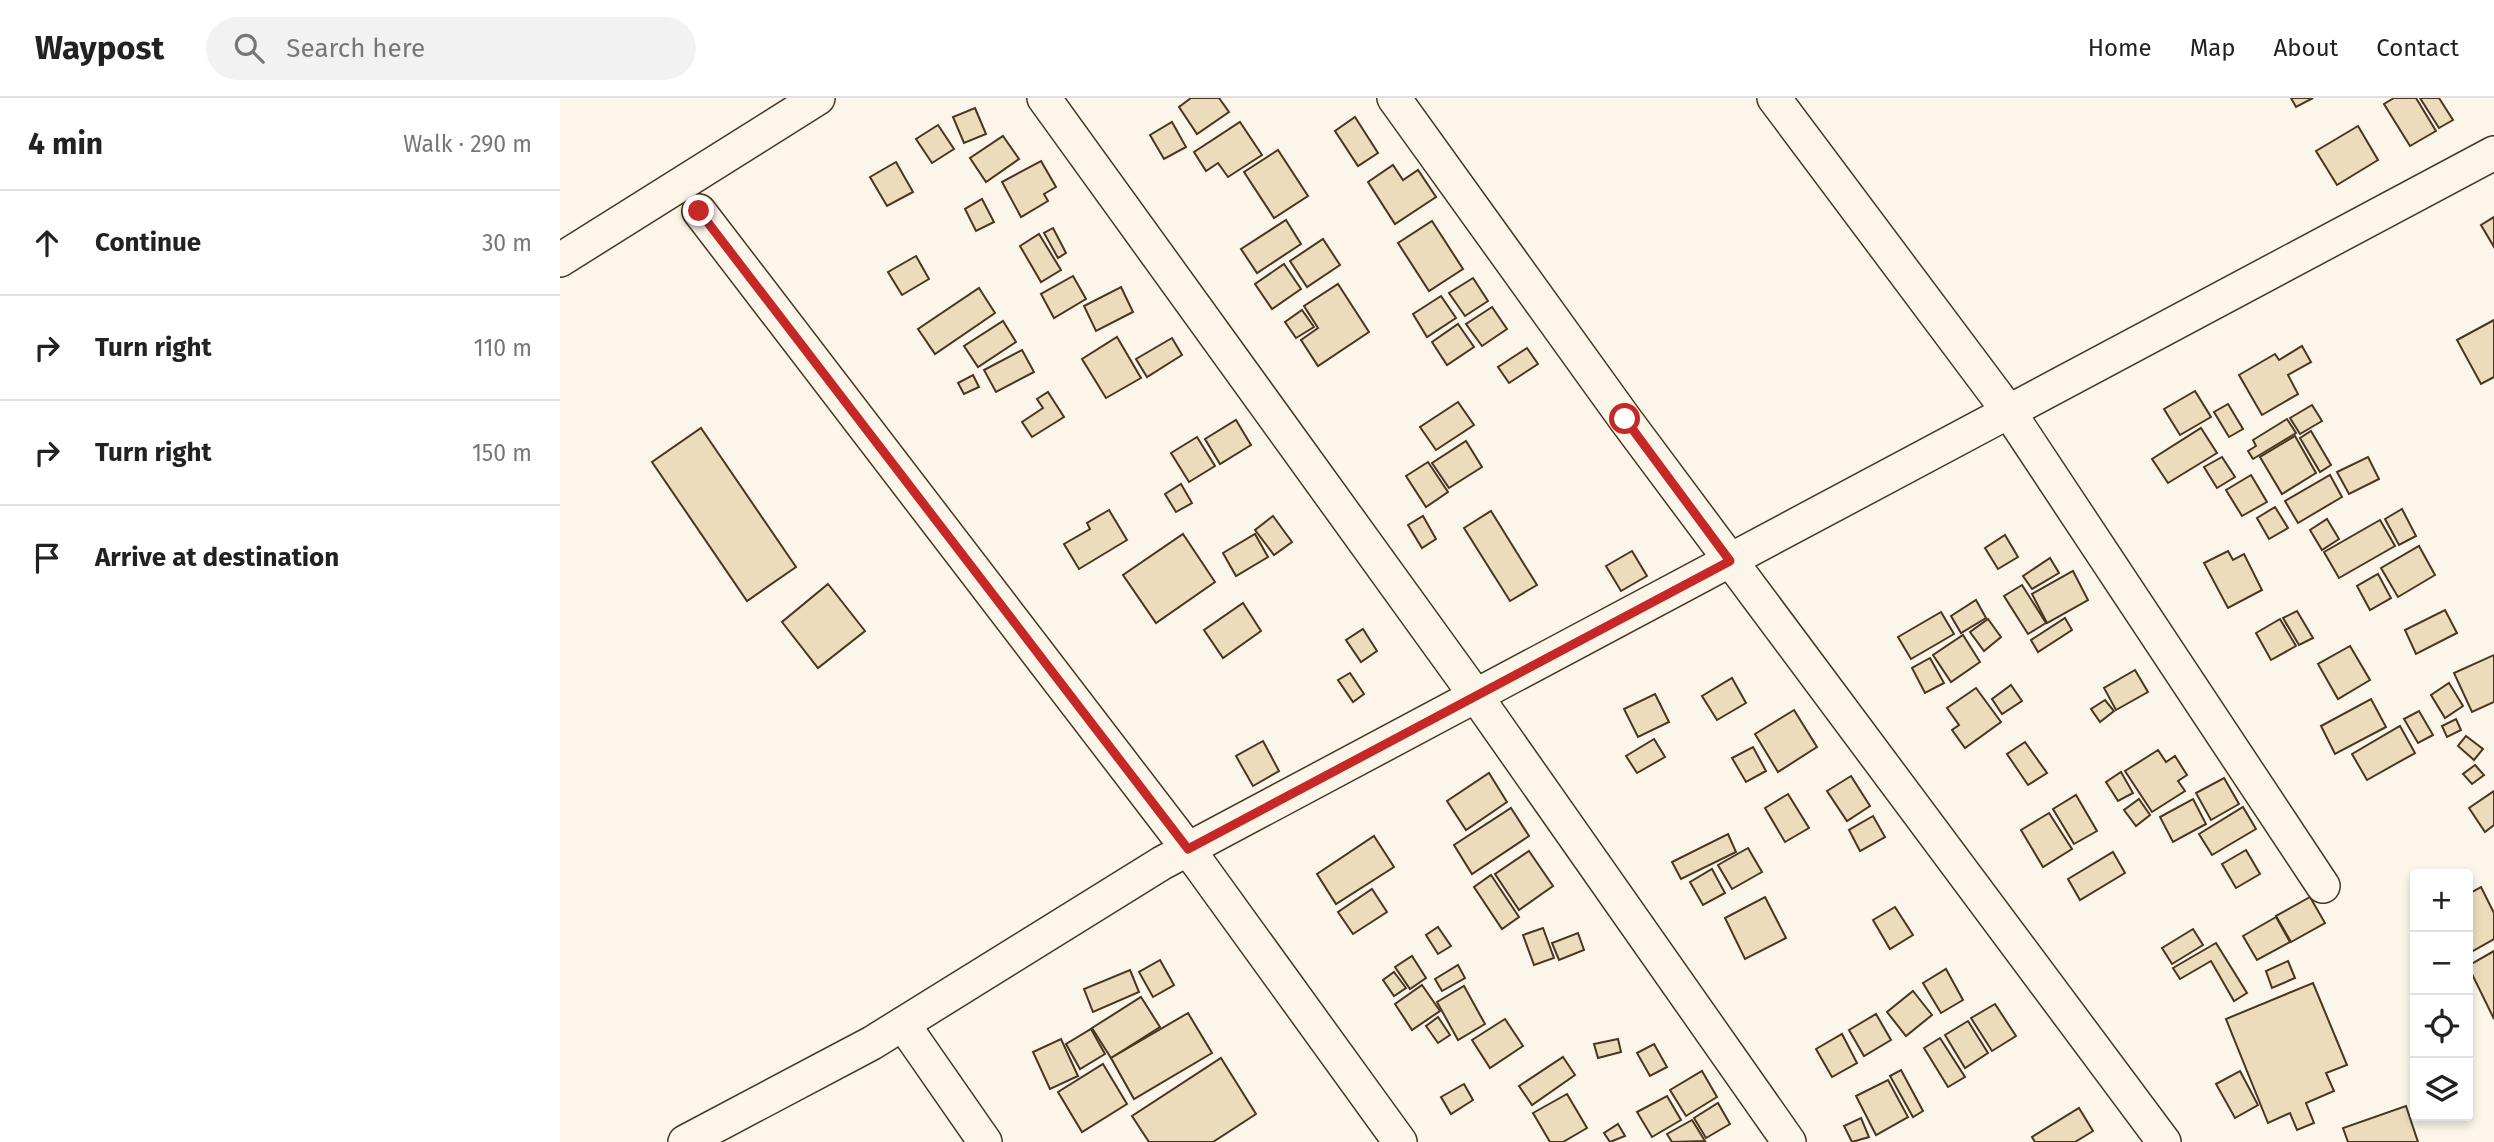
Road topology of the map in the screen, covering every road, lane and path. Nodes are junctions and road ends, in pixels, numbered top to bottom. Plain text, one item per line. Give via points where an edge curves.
1 (818, 98) edge
2 (1044, 98) edge
3 (1394, 98) edge
4 (1774, 98) edge
5 (2494, 153) edge
6 (699, 211) dead end
7 (560, 260) edge
8 (2009, 412) junction
9 (1730, 561) junction
10 (1476, 696) junction
11 (1188, 849) junction
12 (2323, 886) dead end
13 (903, 1024) junction
14 (685, 1142) edge
15 (985, 1142) edge
16 (1400, 1142) edge
17 (1789, 1142) edge
18 (2164, 1142) edge

1 - 7 street
2 - 10 street
3 - 9 street
4 - 8 street
5 - 8 street
6 - 11 street
8 - 9 street
8 - 12 street
9 - 10 street
9 - 18 street
10 - 11 street
10 - 17 street
11 - 13 street
11 - 16 street
13 - 14 street
13 - 15 street

